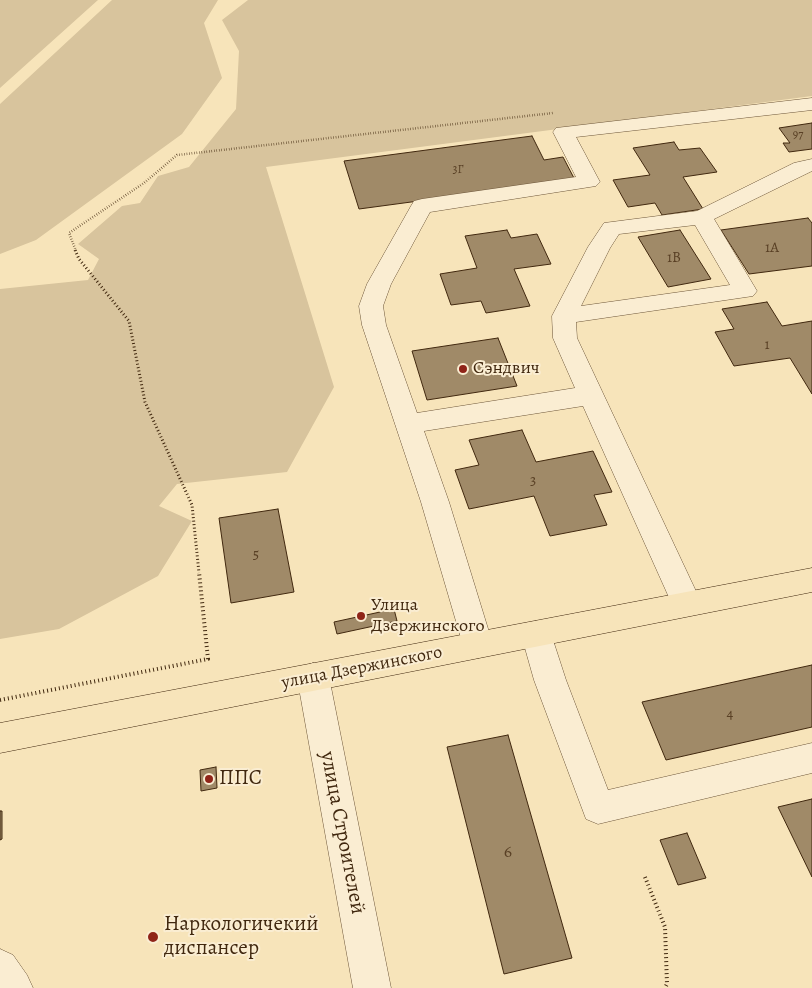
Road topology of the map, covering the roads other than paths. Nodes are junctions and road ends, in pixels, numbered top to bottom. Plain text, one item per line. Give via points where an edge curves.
1 (812, 104) edge
2 (812, 166) edge
3 (702, 218) junction
4 (564, 316) junction
5 (592, 395) junction
6 (408, 424) junction
7 (812, 580) edge
8 (687, 604) junction
9 (536, 634) junction
10 (478, 645) junction
11 (313, 677) junction
12 (0, 738) edge
13 (812, 758) edge
14 (0, 968) edge
15 (14, 988) edge
16 (372, 988) edge

1 - 6 street via 563,132 589,182 422,206 371,306 374,325
2 - 3 street via 801,167
3 - 4 street via 612,228
3 - 4 street via 745,291
4 - 5 street via 565,338
5 - 6 street
5 - 8 street
6 - 10 street via 436,502
7 - 8 main road, улица Дзержинского
8 - 9 main road, улица Дзержинского
9 - 10 main road, улица Дзержинского
9 - 13 street via 598,808
10 - 11 main road, улица Дзержинского
11 - 12 main road, улица Дзержинского
11 - 16 street, улица Строителей
14 - 15 street

